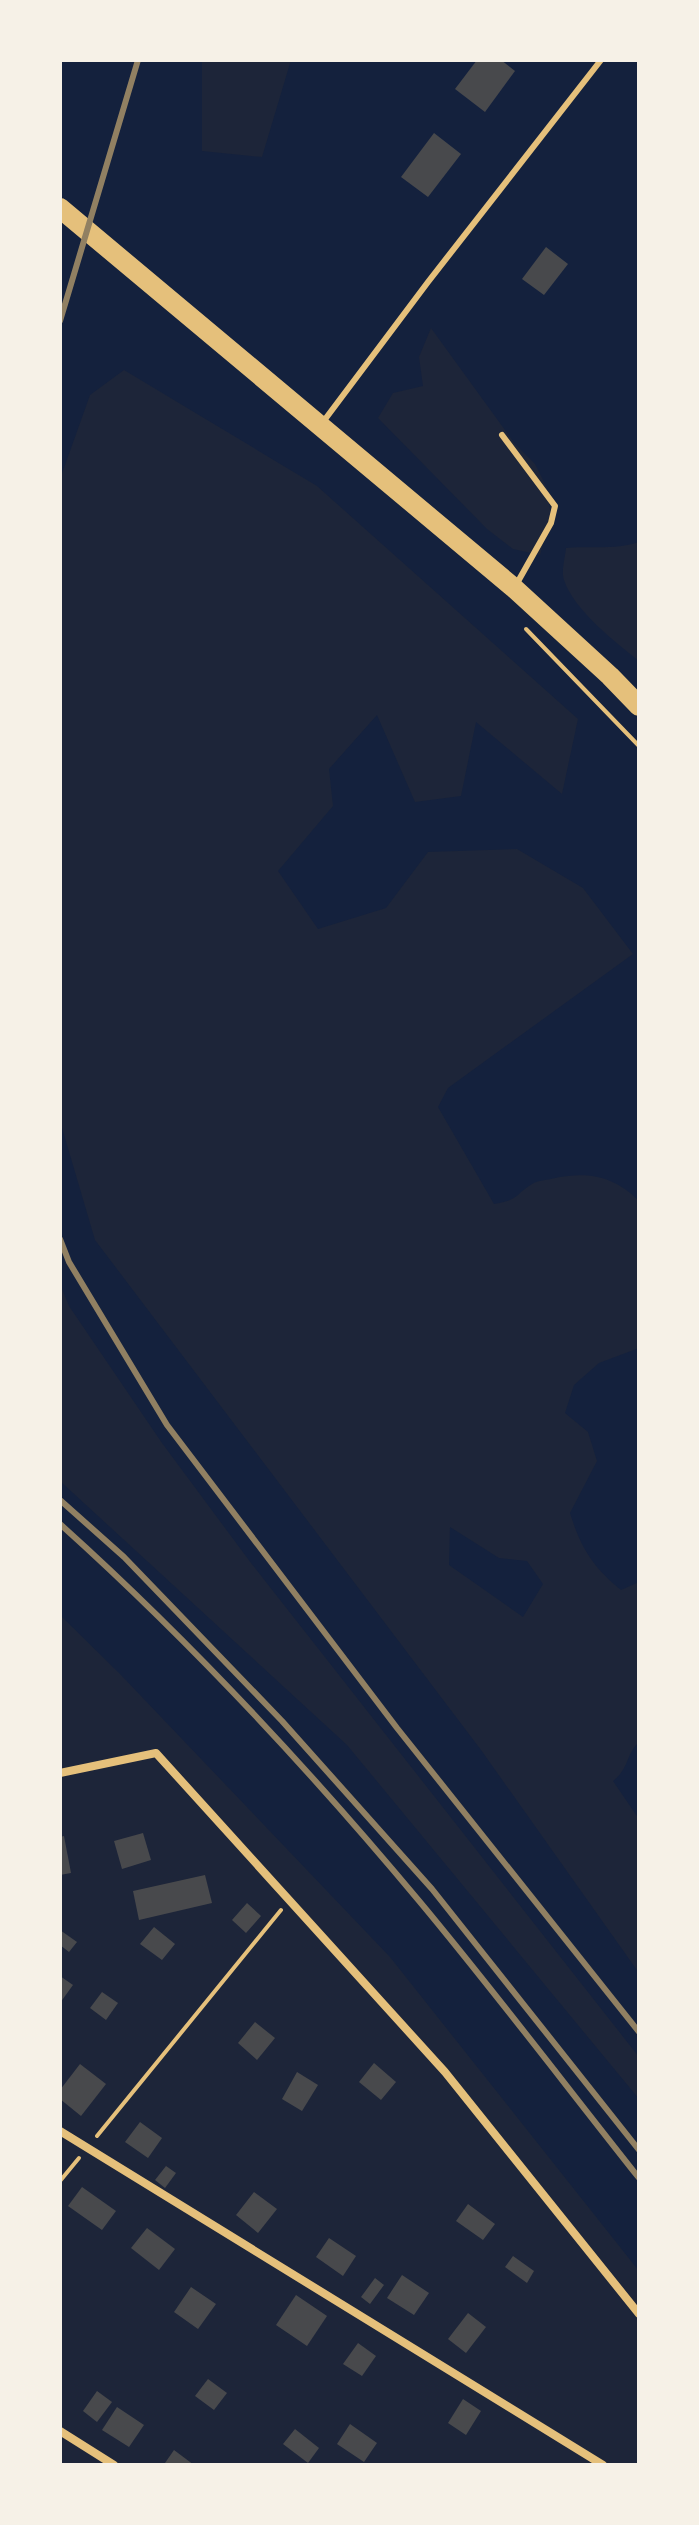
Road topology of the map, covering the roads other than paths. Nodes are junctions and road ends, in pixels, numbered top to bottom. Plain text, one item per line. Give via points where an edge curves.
1 (601, 60) edge
2 (60, 208) edge
3 (320, 425) junction
4 (502, 435) dead end
5 (514, 588) junction
6 (639, 706) edge
7 (60, 1773) edge
8 (60, 2131) edge
9 (639, 2314) edge
10 (60, 2431) edge
11 (114, 2465) edge
12 (603, 2465) edge

1 - 3 lane
2 - 3 main road
3 - 5 main road
4 - 5 lane via 555,506 551,523
5 - 6 main road
7 - 9 street via 156,1753 445,2072
8 - 12 street
10 - 11 street

